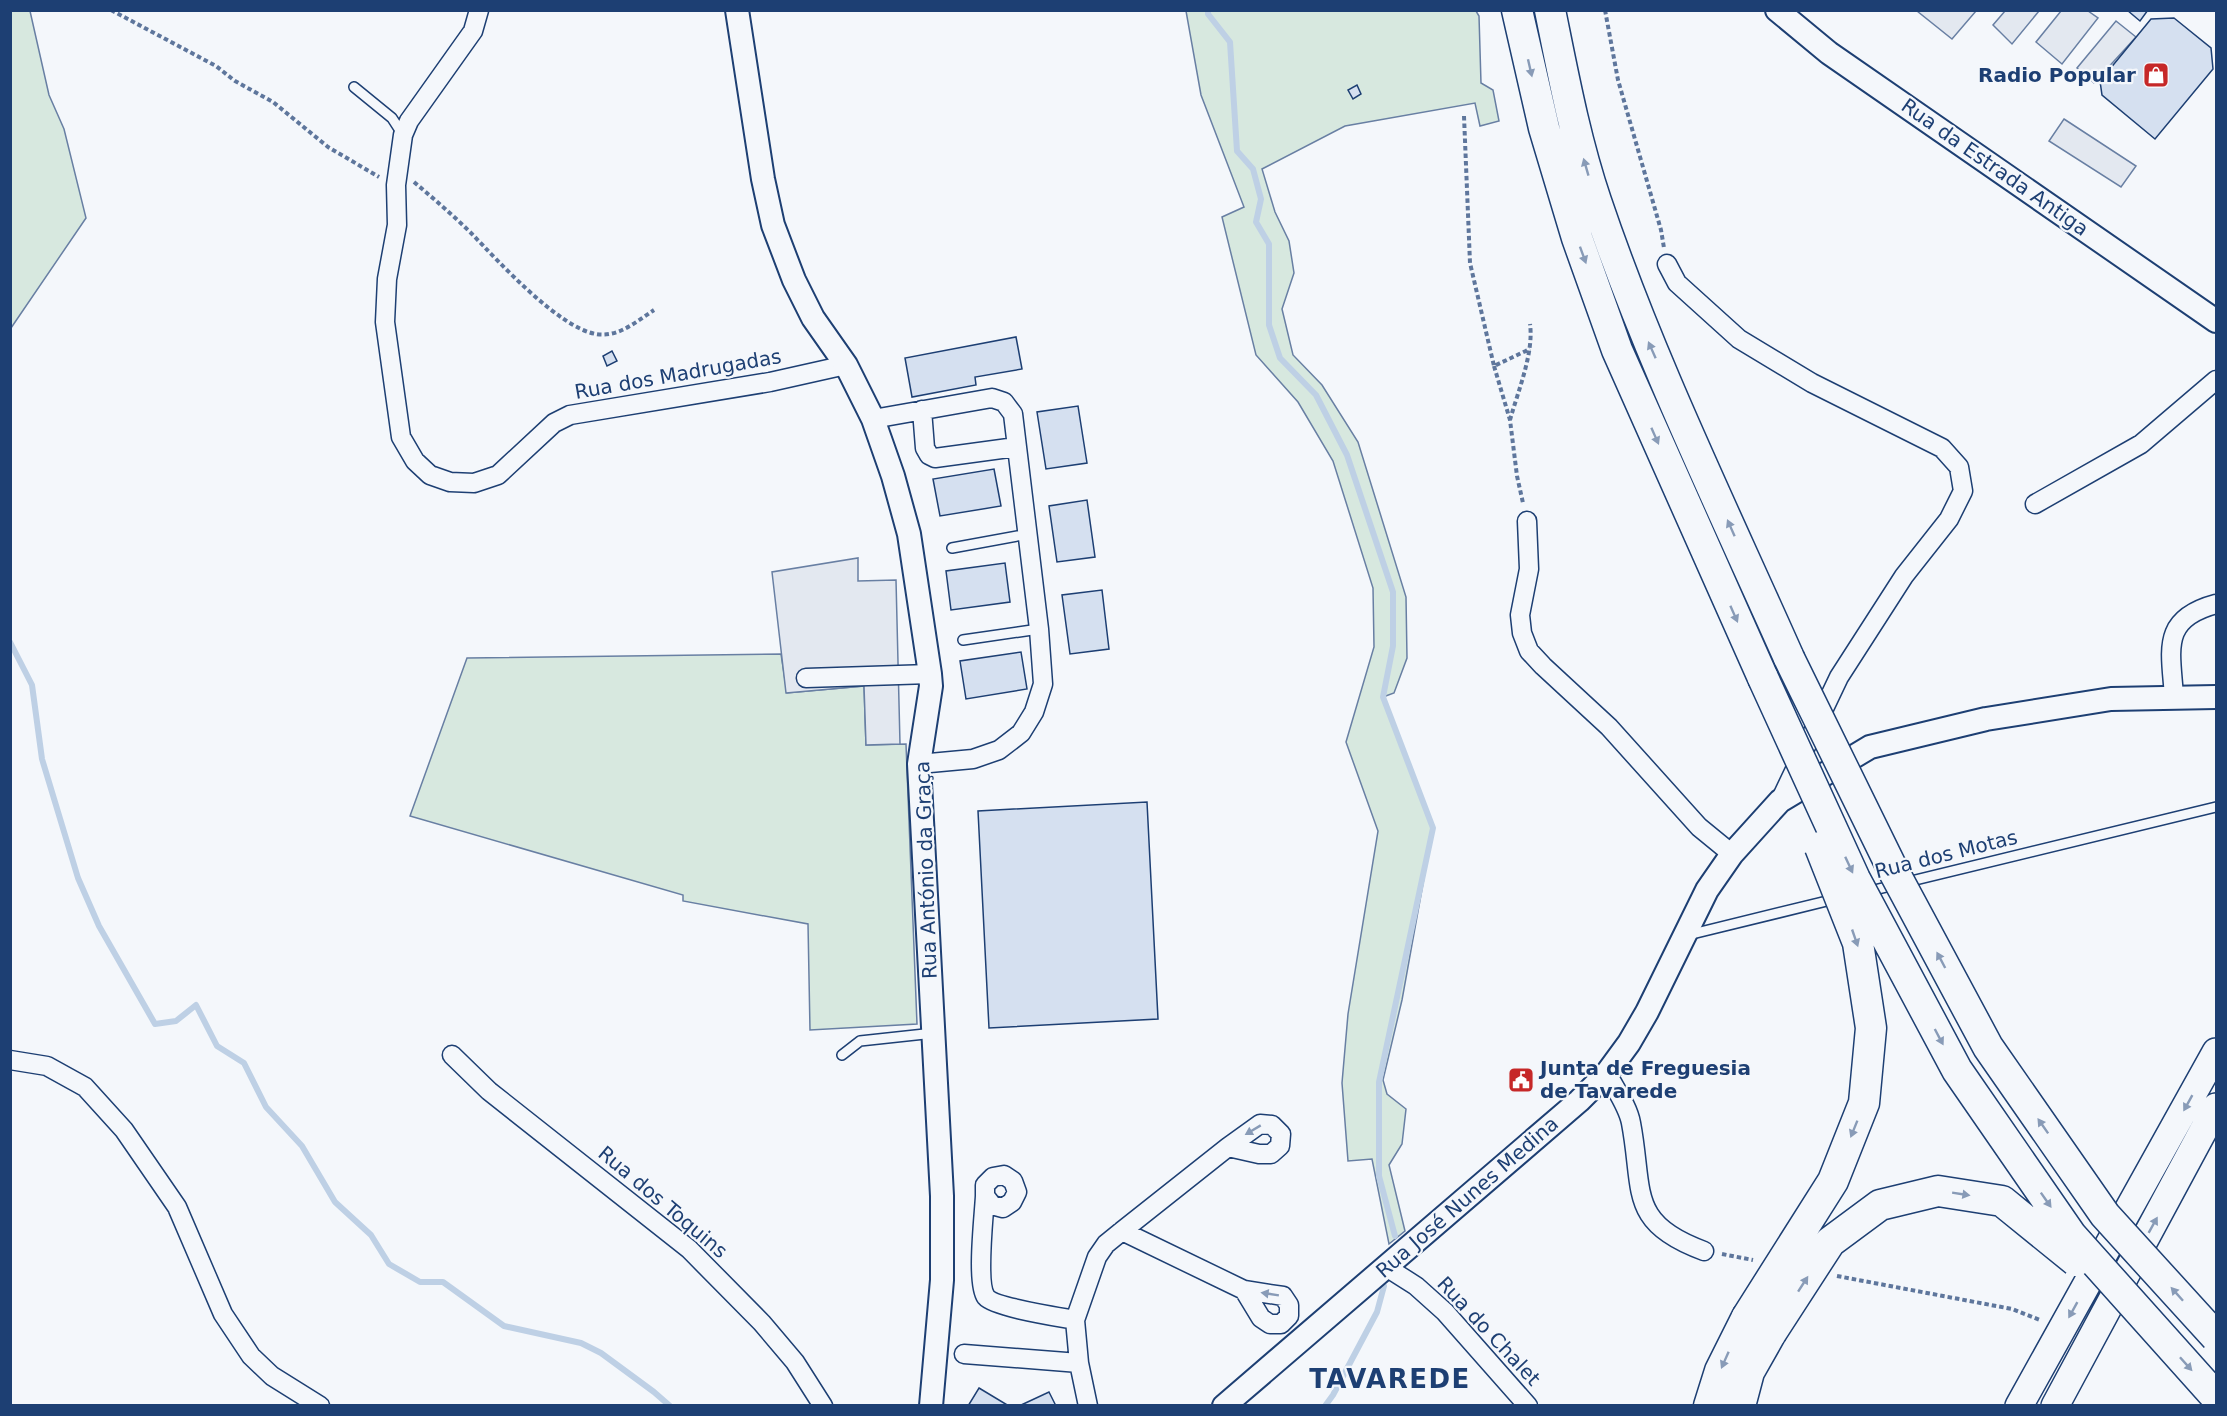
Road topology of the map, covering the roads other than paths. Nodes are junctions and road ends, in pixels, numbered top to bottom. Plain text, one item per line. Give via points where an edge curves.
1 (479, 10) edge
2 (737, 10) edge
3 (1517, 10) edge
4 (1550, 10) edge
5 (1777, 10) edge
6 (354, 87) dead end
7 (403, 135) junction
8 (1666, 264) road end
9 (2217, 321) edge
10 (846, 365) junction
11 (2217, 380) edge
12 (922, 410) junction
13 (873, 419) junction
14 (1016, 447) junction
15 (2035, 504) dead end
16 (1527, 520) road end
17 (1028, 534) junction
18 (952, 548) dead end
19 (2217, 604) edge
20 (1040, 629) junction
21 (963, 640) dead end
22 (930, 674) junction
23 (807, 678) dead end
24 (2174, 697) junction
25 (2217, 697) edge
26 (1784, 724) junction
27 (919, 764) junction
28 (1780, 801) junction
29 (2217, 807) edge
30 (1732, 855) junction
31 (1856, 894) dead end
32 (1845, 897) dead end
33 (1683, 936) junction
34 (934, 1033) junction
35 (2217, 1052) edge
36 (842, 1054) dead end
37 (452, 1055) dead end
38 (10, 1060) edge
39 (1607, 1073) junction
40 (2217, 1107) edge
41 (1228, 1147) dead end
42 (985, 1196) dead end
43 (1122, 1231) junction
44 (1704, 1251) road end
45 (1386, 1267) junction
46 (1244, 1290) dead end
47 (1075, 1320) junction
48 (1759, 1325) junction
49 (2154, 1329) junction
50 (2217, 1337) edge
51 (964, 1354) dead end
52 (1079, 1364) junction
53 (2217, 1397) edge
54 (320, 1406) edge
55 (823, 1406) edge
56 (931, 1406) edge
57 (1088, 1406) edge
58 (1224, 1406) edge
59 (1528, 1406) edge
60 (1709, 1406) edge
61 (1740, 1406) edge
62 (2019, 1406) edge
63 (2055, 1406) edge

1 - 7 street, Rua dos Madrugadas via 473,31
2 - 10 street, Rua António da Graça via 773,225 813,318
3 -> 26 main road, bridge via 1544,128 1577,238 1617,350
50 -> 4 main road, bridge via 2104,1215 1988,1047 1893,870 1789,658 1646,337 1595,199 1573,120
5 - 9 street, Rua da Estrada Antiga via 1829,53
6 - 7 lane via 393,118
7 - 10 street, Rua dos Madrugadas via 385,322 401,437 414,461 430,475 450,482 474,483 498,475 554,423 570,415 770,382
8 - 28 street via 1677,283 1739,339 1812,383 1941,448 1959,467 1963,491 1949,519 1904,576 1839,677
10 - 13 street, Rua António da Graça
11 - 15 street via 2141,444
12 - 13 street
12 - 14 street via 992,398 1004,402 1013,414
12 - 14 street via 929,456
13 - 22 street, Rua António da Graça via 909,534
14 - 17 street
16 - 30 street via 1529,569 1520,615 1529,651 1609,727 1699,827
17 - 18 lane
17 - 20 street
19 - 24 street via 2187,616 2174,631
20 - 21 lane
20 - 27 street via 1043,684 1034,712 1021,733 999,750 973,759
22 - 23 street
22 - 27 street, Rua António da Graça
24 - 25 street, Rua José Nunes Medina
24 - 28 street, Rua José Nunes Medina via 2111,699 1986,719 1870,747
26 -> 48 main road, bridge via 1800,796 1858,943 1871,1028 1864,1103 1833,1181
26 -> 49 main road, bridge via 1855,879 1957,1070 2071,1235
27 - 34 street, Rua António da Graça
28 - 30 street, Rua José Nunes Medina
29 - 31 lane, Rua dos Motas
30 - 33 street, Rua José Nunes Medina via 1707,890
32 - 33 lane
33 - 39 street, Rua José Nunes Medina via 1647,1012
34 - 36 lane via 860,1041
34 - 56 street, Rua António da Graça via 942,1268
35 -> 62 main road
37 - 55 street, Rua dos Toquins via 489,1091 689,1249 762,1323 795,1362
38 - 54 street via 47,1066 93,1095 177,1207 223,1314 251,1356 272,1376
39 - 44 street via 1630,1120 1647,1213 1661,1230
39 - 45 street, Rua José Nunes Medina
63 -> 40 main road
41 - 43 street
42 - 47 street via 981,1285 987,1298
43 - 46 street
43 - 47 street via 1097,1257
45 - 58 street, Rua José Nunes Medina
45 - 59 street, Rua do Chalet via 1416,1286 1445,1312
47 - 52 street
48 -> 49 main road, bridge via 1830,1242 1880,1205 1938,1191 2001,1201
48 -> 60 main road via 1720,1371
48 - 61 main road
49 -> 53 main road, bridge
51 - 52 street
52 - 57 street

